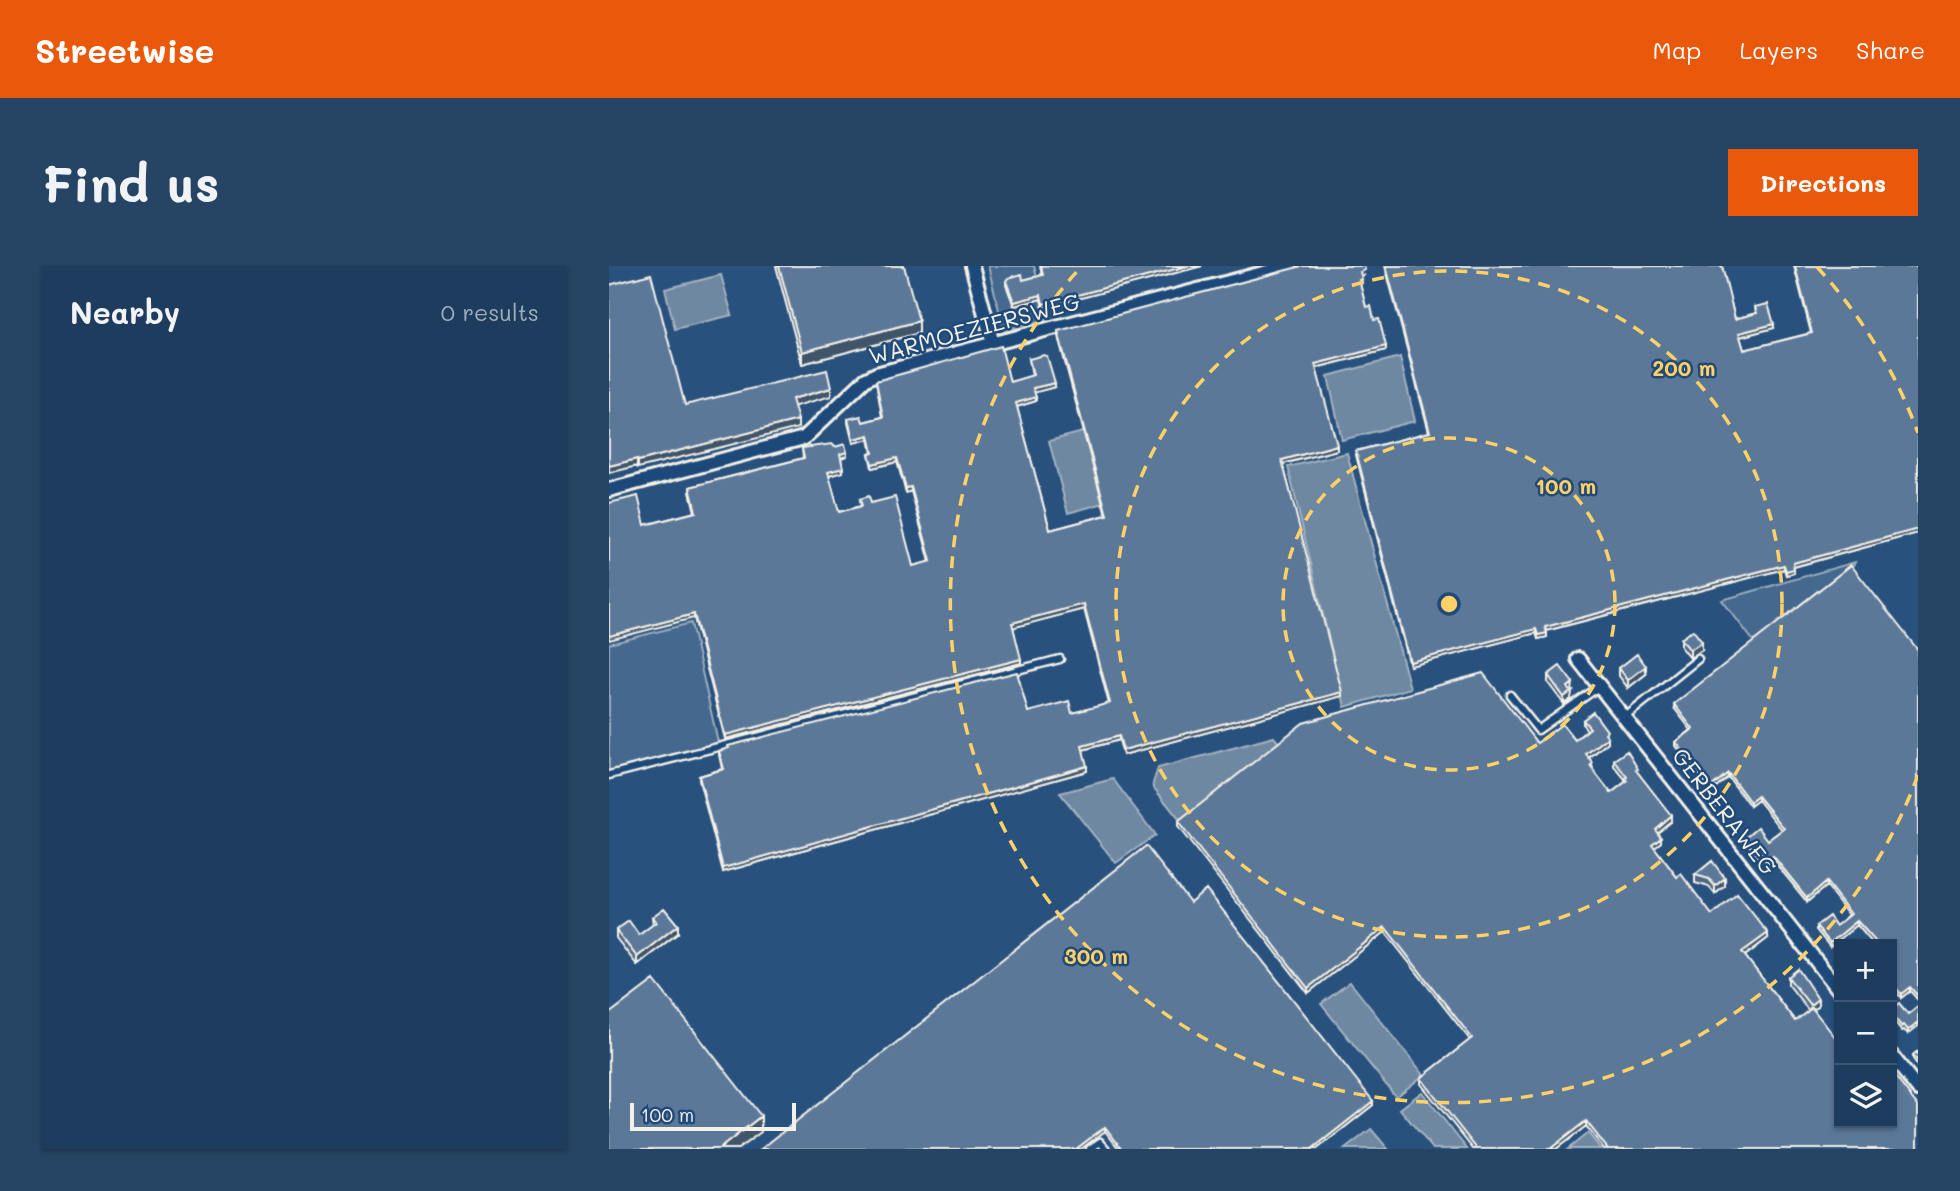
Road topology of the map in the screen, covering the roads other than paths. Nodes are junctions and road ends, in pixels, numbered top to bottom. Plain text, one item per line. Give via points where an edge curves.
1 (972, 266) edge
2 (1290, 266) edge
3 (993, 344) junction
4 (609, 490) edge
5 (1060, 659) dead end
6 (1578, 659) dead end
7 (1698, 659) dead end
8 (1600, 686) junction
9 (1510, 695) dead end
10 (1624, 718) junction
11 (609, 775) edge
12 (1834, 984) edge
13 (1897, 1063) edge
14 (1918, 1090) edge
15 (1090, 1149) edge
16 (1106, 1149) edge

1 - 3 street
2 - 3 street, WARMOEZIERSWEG
3 - 4 street, WARMOEZIERSWEG via 866,379 804,438
5 - 11 lane
6 - 8 street, GERBERAWEG
7 - 10 lane
8 - 9 lane via 1538,730
8 - 10 street, GERBERAWEG
10 - 12 street, GERBERAWEG
13 - 14 street
15 - 16 lane via 1100,1142

